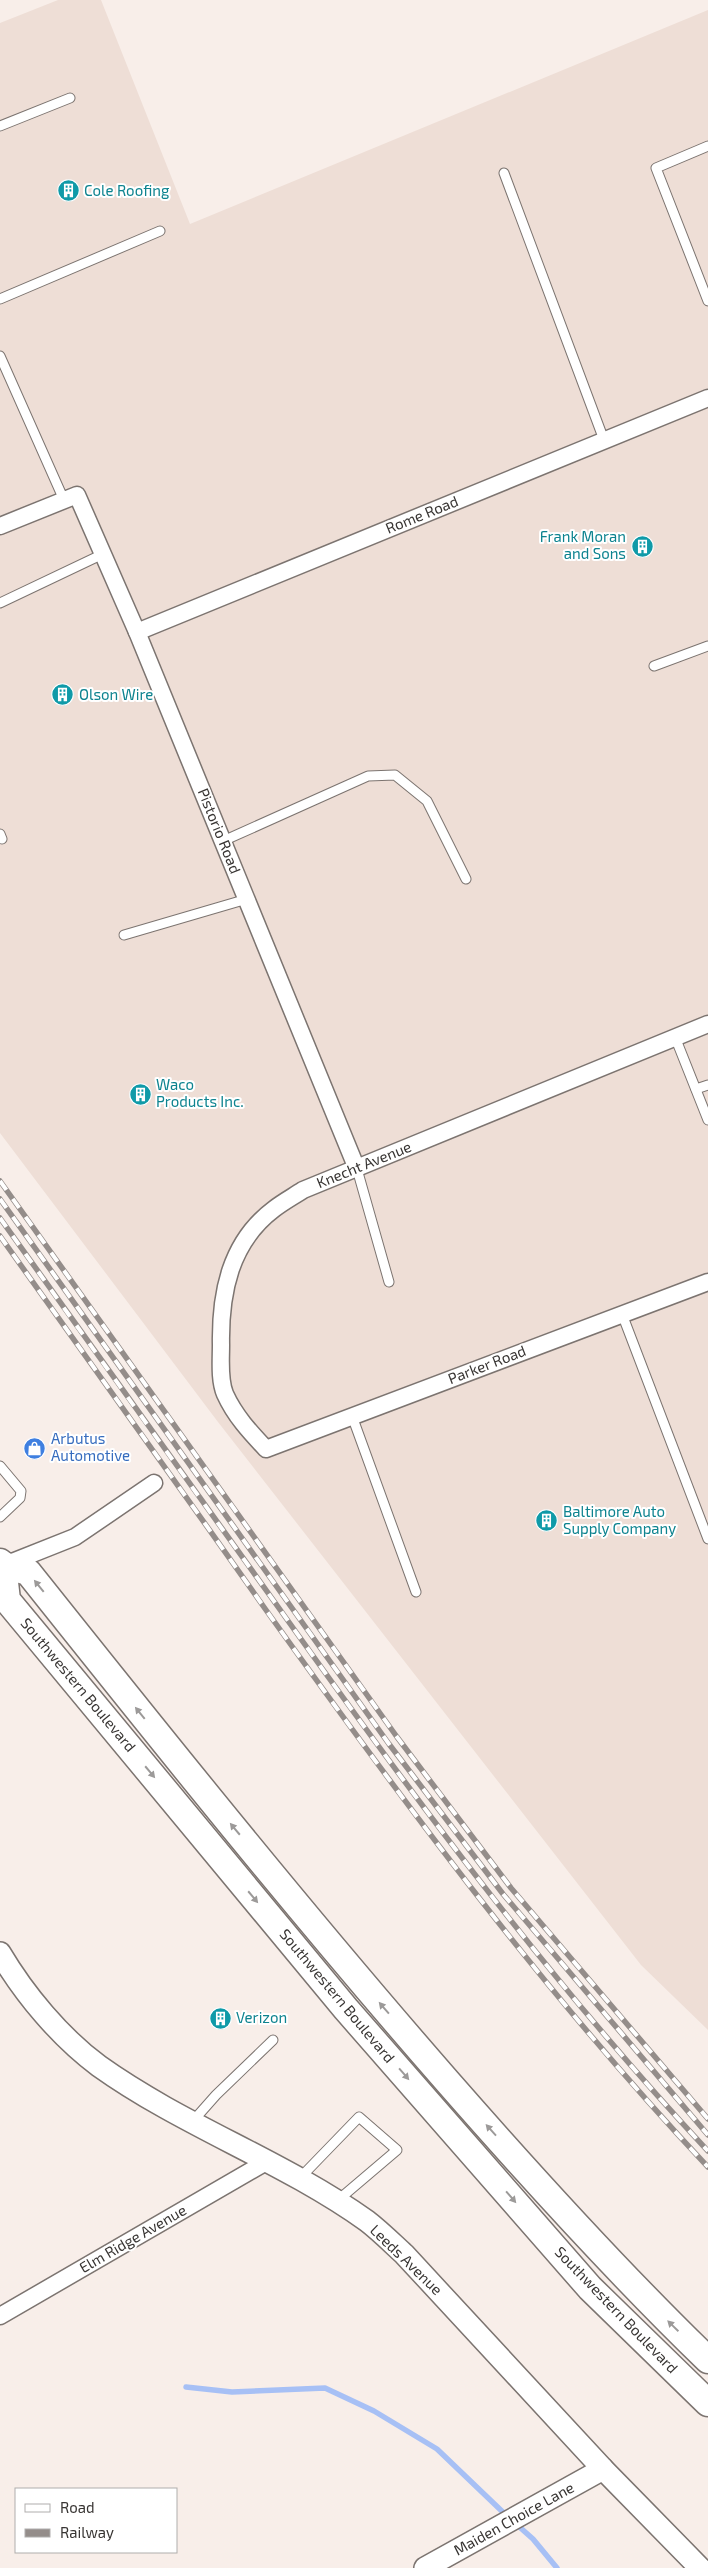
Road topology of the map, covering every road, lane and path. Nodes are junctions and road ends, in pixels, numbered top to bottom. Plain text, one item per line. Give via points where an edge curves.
1 (70, 98) dead end
2 (0, 126) edge
3 (708, 146) edge
4 (504, 173) dead end
5 (160, 231) dead end
6 (0, 299) edge
7 (708, 301) edge
8 (0, 356) edge
9 (708, 398) edge
10 (604, 440) junction
11 (71, 497) junction
12 (0, 526) edge
13 (103, 554) junction
14 (0, 603) edge
15 (137, 632) junction
16 (708, 646) edge
17 (654, 666) dead end
18 (223, 841) junction
19 (466, 879) dead end
20 (247, 899) junction
21 (124, 935) dead end
22 (708, 1024) edge
23 (675, 1037) junction
24 (708, 1084) edge
25 (696, 1089) junction
26 (708, 1120) edge
27 (358, 1168) junction
28 (389, 1282) dead end
29 (708, 1282) edge
30 (622, 1314) junction
31 (352, 1416) junction
32 (266, 1448) joint
33 (0, 1466) edge
34 (154, 1483) dead end
35 (0, 1517) edge
36 (708, 1539) edge
37 (1, 1565) edge
38 (416, 1592) dead end
39 (0, 1953) edge
40 (273, 2040) dead end
41 (193, 2121) junction
42 (266, 2162) junction
43 (298, 2179) junction
44 (337, 2202) junction
45 (0, 2316) edge
46 (708, 2360) edge
47 (708, 2403) edge
48 (603, 2469) junction
49 (425, 2568) edge
50 (700, 2568) edge

1 - 2 lane
3 - 7 lane via 656,168
4 - 10 lane
5 - 6 lane
8 - 11 lane
9 - 10 street, Rome Road
10 - 15 street, Rome Road
11 - 12 street
11 - 13 street, Pistorio Road
13 - 14 lane
13 - 15 street, Pistorio Road
15 - 18 street, Pistorio Road
16 - 17 lane
18 - 19 lane via 368,776 395,775 427,801
18 - 20 street, Pistorio Road
20 - 21 lane
20 - 27 street, Pistorio Road
22 - 23 street, Knecht Avenue
23 - 25 lane
23 - 27 street, Knecht Avenue
24 - 25 lane
25 - 26 lane
27 - 28 lane
27 - 32 street, Knecht Avenue via 303,1190 273,1209 236,1255 225,1284 220,1311 224,1392 242,1423
29 - 30 street, Parker Road
30 - 31 street, Parker Road
30 - 36 lane
31 - 32 street, Parker Road
31 - 38 lane
33 - 35 lane via 21,1491 20,1498
34 - 37 street via 75,1537
46 -> 37 main road, Southwestern Boulevard via 641,2295 373,1996 193,1779 28,1572
37 -> 47 main road, Southwestern Boulevard via 7,1600 346,2009 590,2288
39 - 41 street, Leeds Avenue via 31,1997 69,2040 98,2065 138,2092
40 - 41 lane
41 - 42 street, Leeds Avenue
42 - 43 street, Leeds Avenue
42 - 45 street, Elm Ridge Avenue
43 - 44 street, Leeds Avenue
43 - 44 lane via 359,2117 396,2150
44 - 48 street, Leeds Avenue via 368,2222 404,2254
48 - 49 street, Maiden Choice Lane
48 - 50 street, Leeds Avenue

